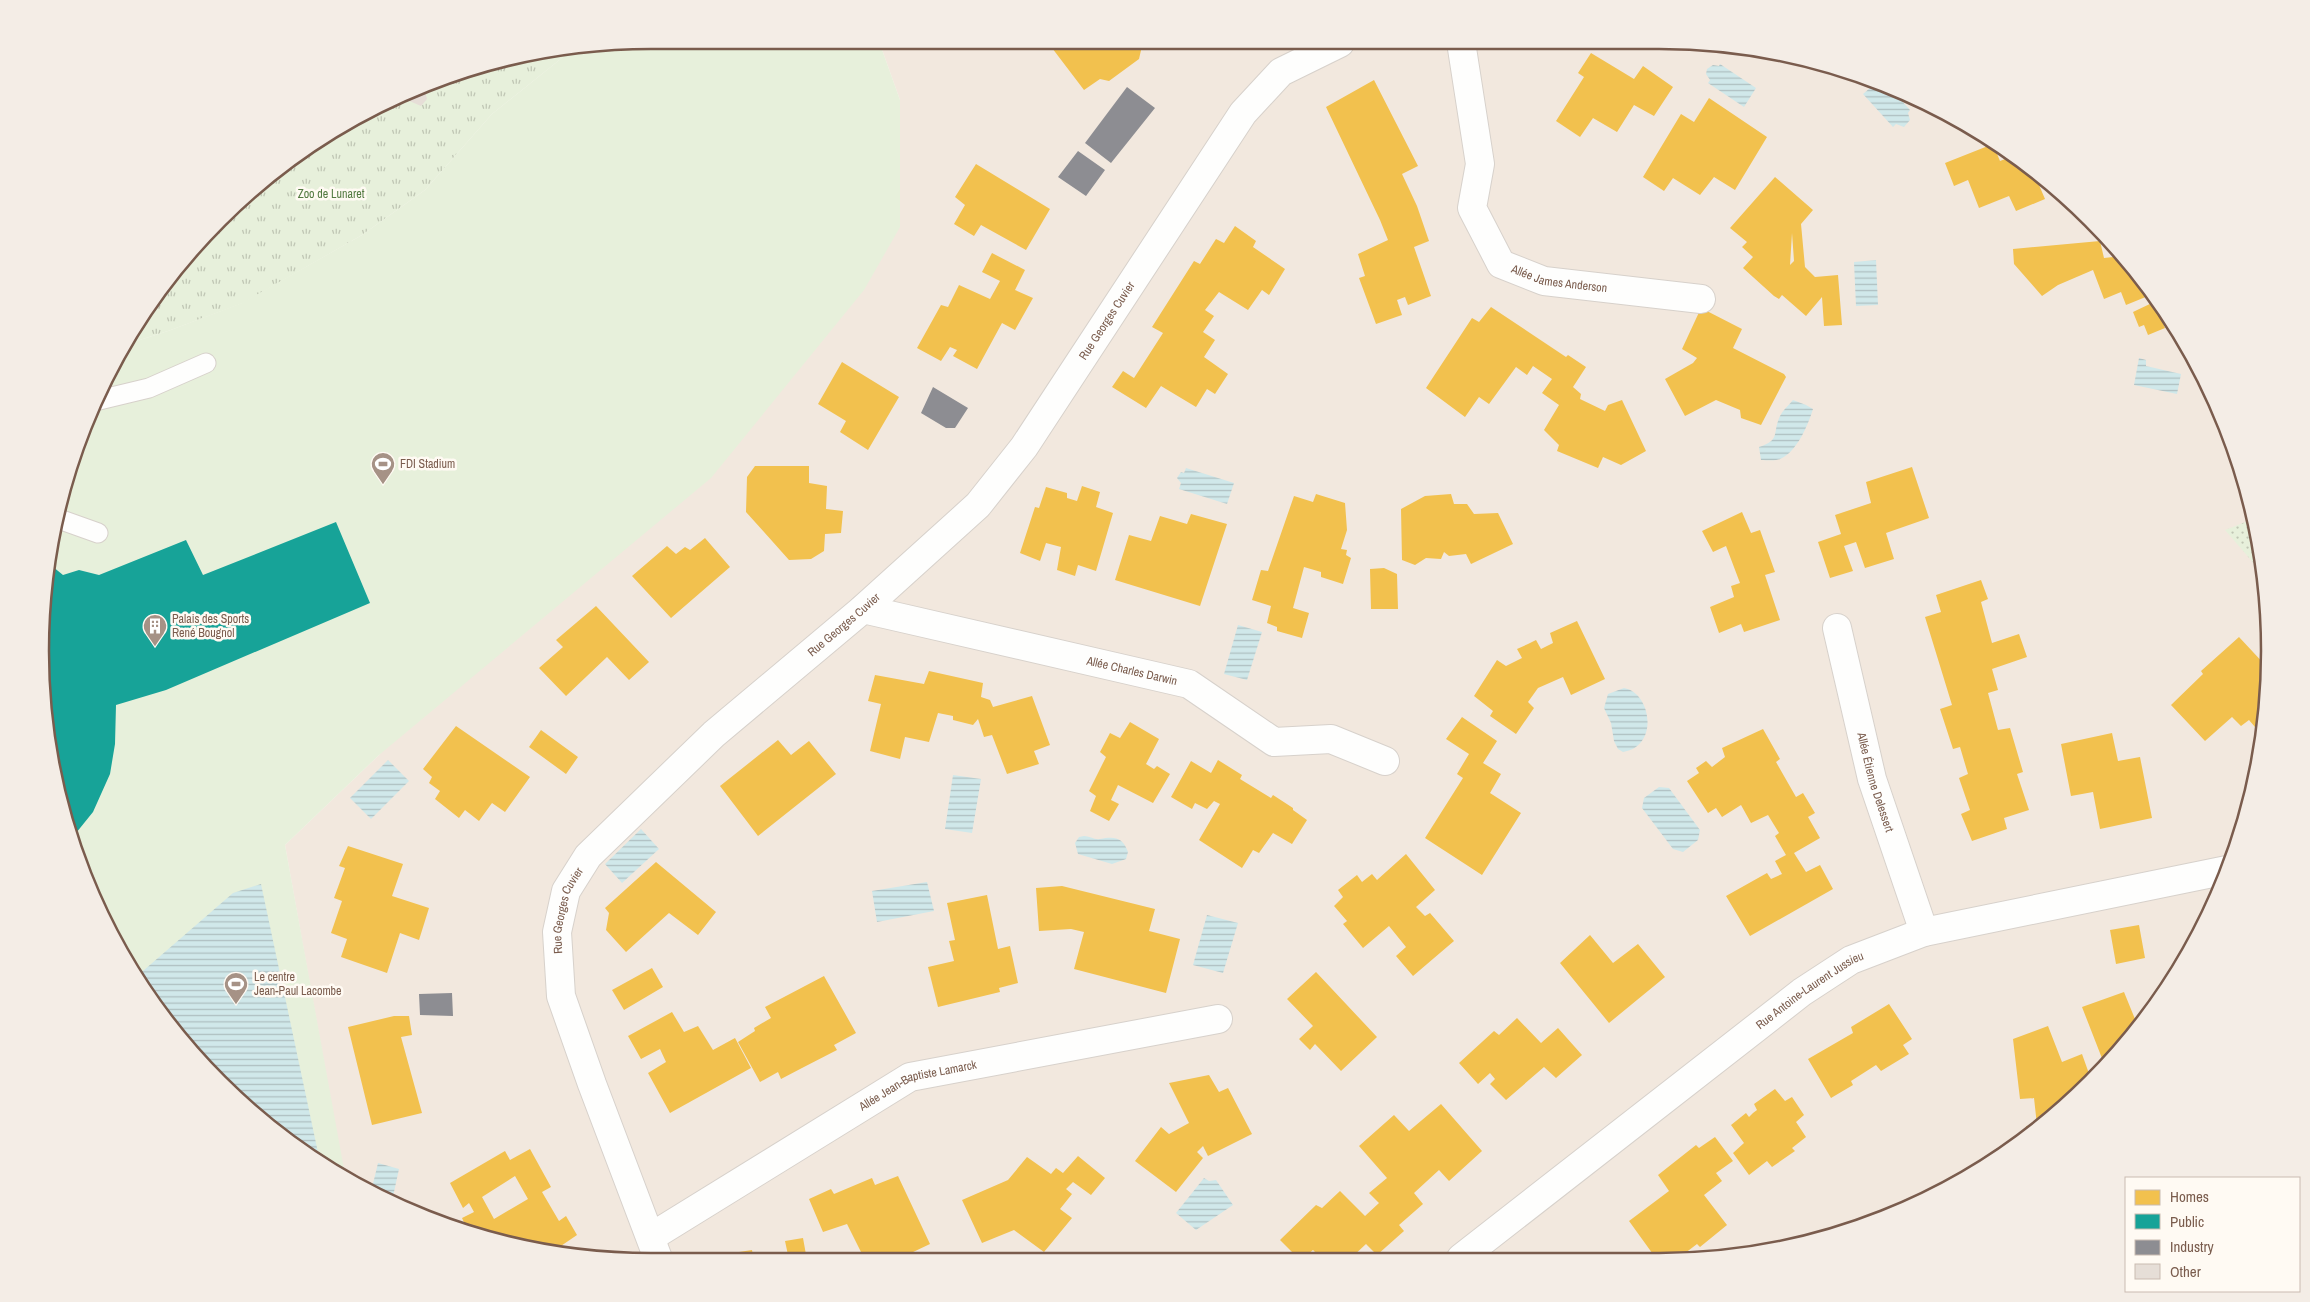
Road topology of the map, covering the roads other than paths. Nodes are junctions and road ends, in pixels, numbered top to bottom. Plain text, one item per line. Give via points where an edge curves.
1 (1326, 49) edge
2 (1461, 49) edge
3 (1701, 299) dead end
4 (206, 363) dead end
5 (105, 399) edge
6 (63, 521) edge
7 (98, 533) dead end
8 (863, 609) junction
9 (1837, 628) dead end
10 (1385, 761) dead end
11 (2219, 872) edge
12 (1924, 932) junction
13 (1218, 1019) dead end
14 (655, 1249) edge
15 (1467, 1253) edge

1 - 8 street, Rue Georges Cuvier via 1281,72 1243,113 1024,447 978,505
2 - 3 street, Allée James Anderson via 1480,164 1472,208 1501,264 1544,281
4 - 5 lane via 149,388
6 - 7 lane
8 - 10 street, Allée Charles Darwin via 1189,684 1274,742 1331,739
8 - 14 street, Rue Georges Cuvier via 714,734 588,856 566,890 557,932 561,996
9 - 12 street, Allée Étienne Delessert via 1872,779
11 - 12 street, Rue Antoine-Laurent Jussieu
12 - 15 street, Rue Antoine-Laurent Jussieu via 1851,960 1802,992
13 - 14 street, Allée Jean-Baptiste Lamarck via 910,1078

